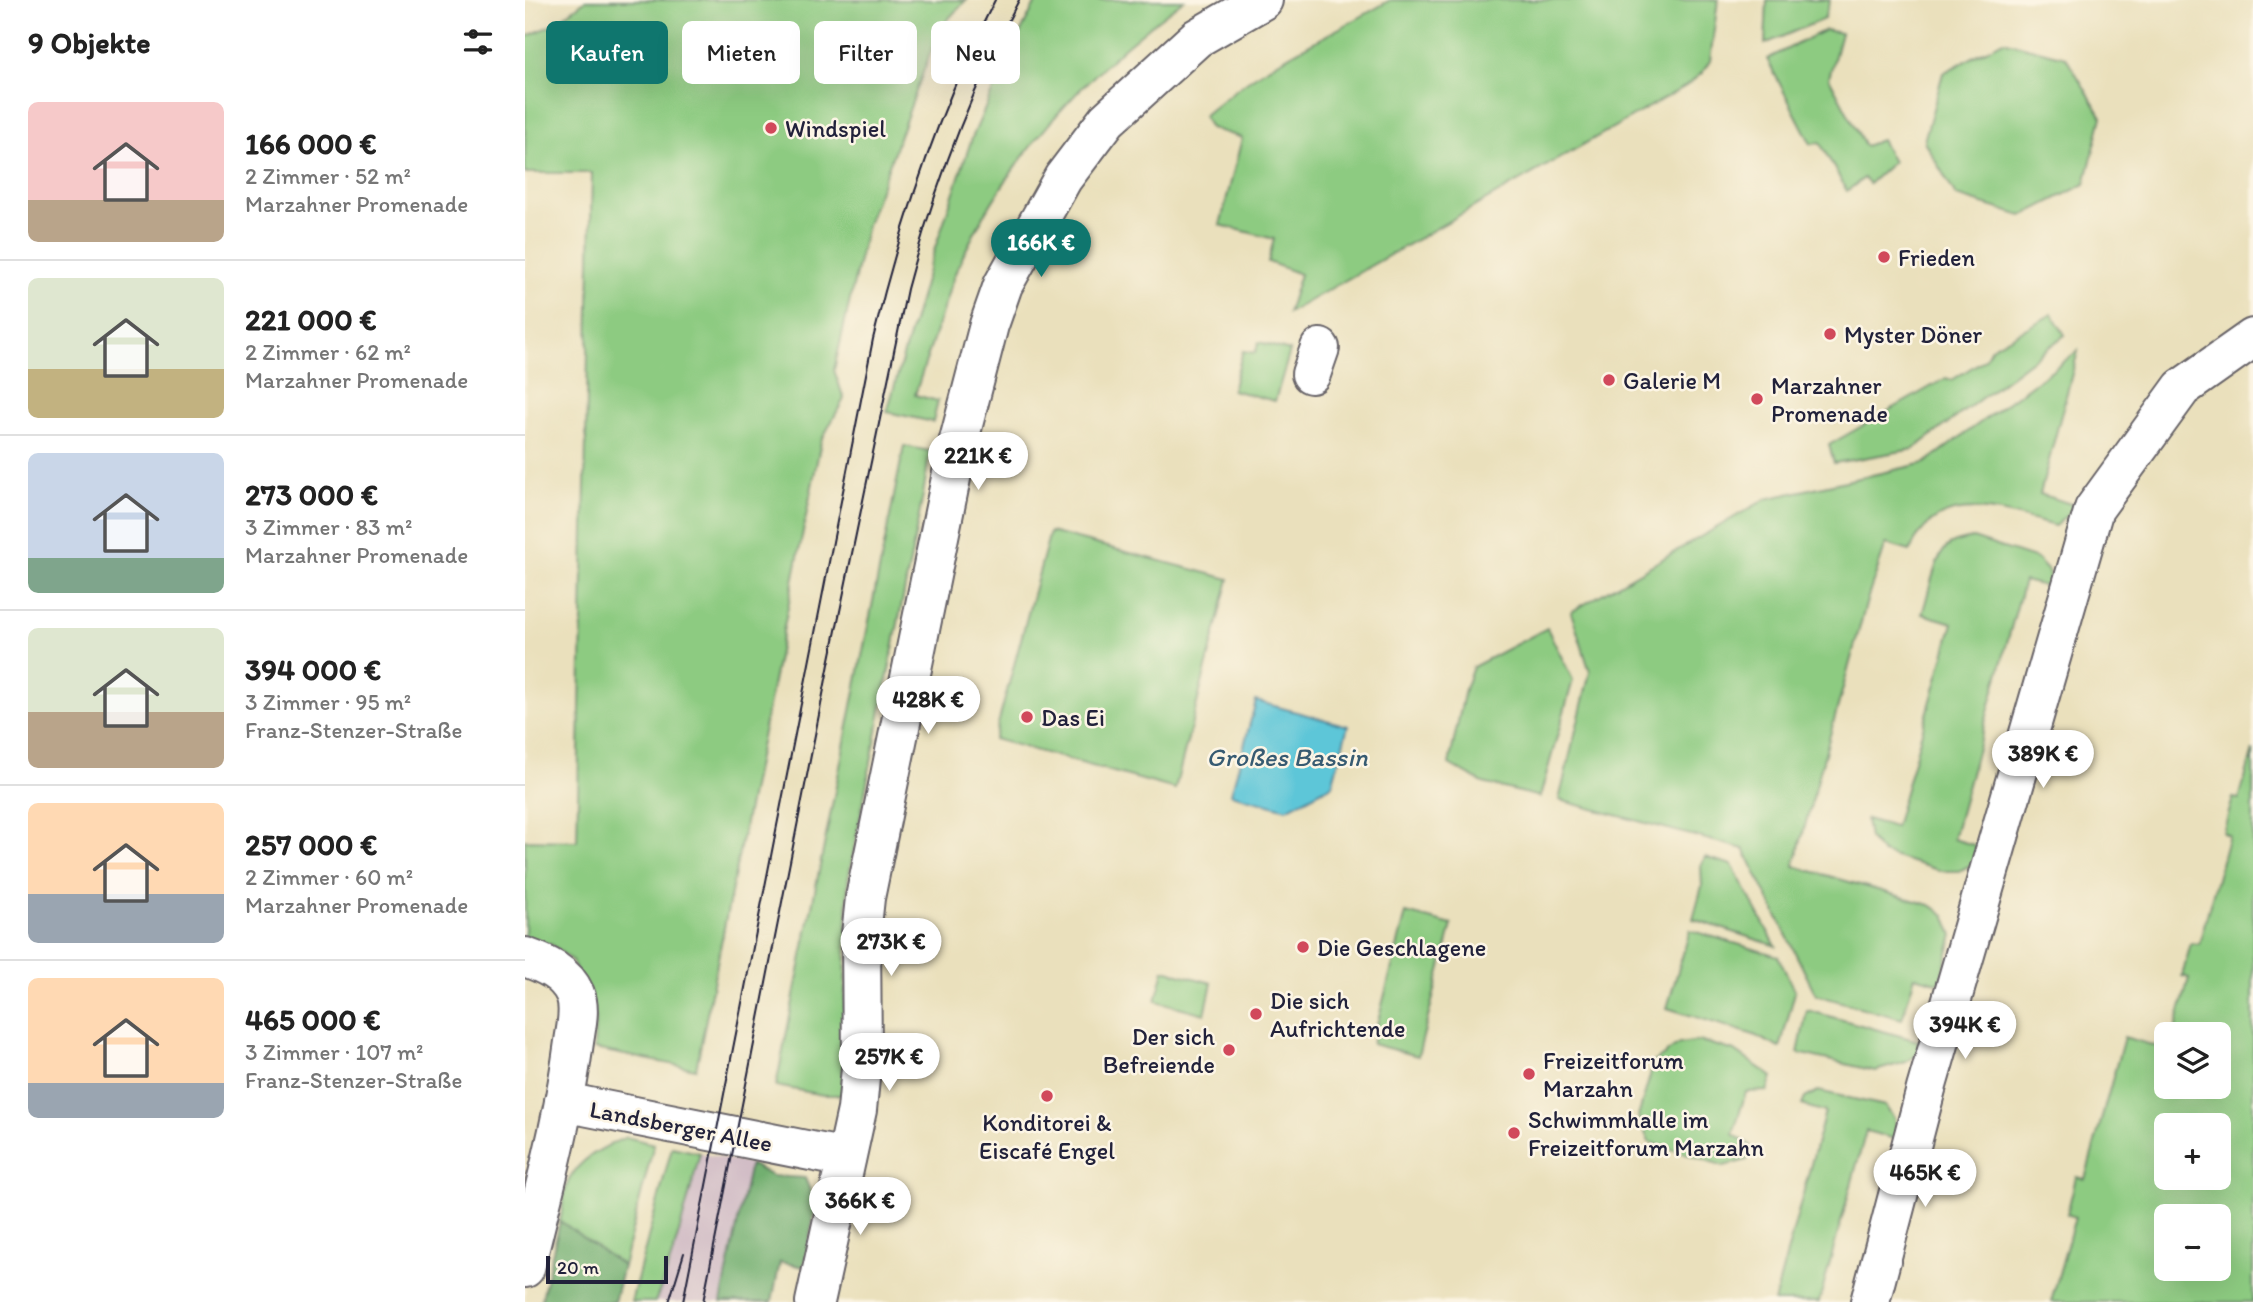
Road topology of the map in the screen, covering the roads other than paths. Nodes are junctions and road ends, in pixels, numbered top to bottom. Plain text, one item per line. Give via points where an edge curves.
1 (1263, 0) edge
2 (2253, 338) edge
3 (525, 957) edge
4 (564, 1102) junction
5 (846, 1158) junction
6 (525, 1268) edge
7 (815, 1302) edge
8 (1870, 1302) edge

1 - 5 street via 1197,38 1107,121 1063,178 1003,285 958,444 865,898 862,1058
2 - 8 street via 2182,388 2094,509
3 - 4 street, Landsberger Allee via 548,965 575,994 578,1011
4 - 5 street, Landsberger Allee
4 - 6 street
5 - 7 street

